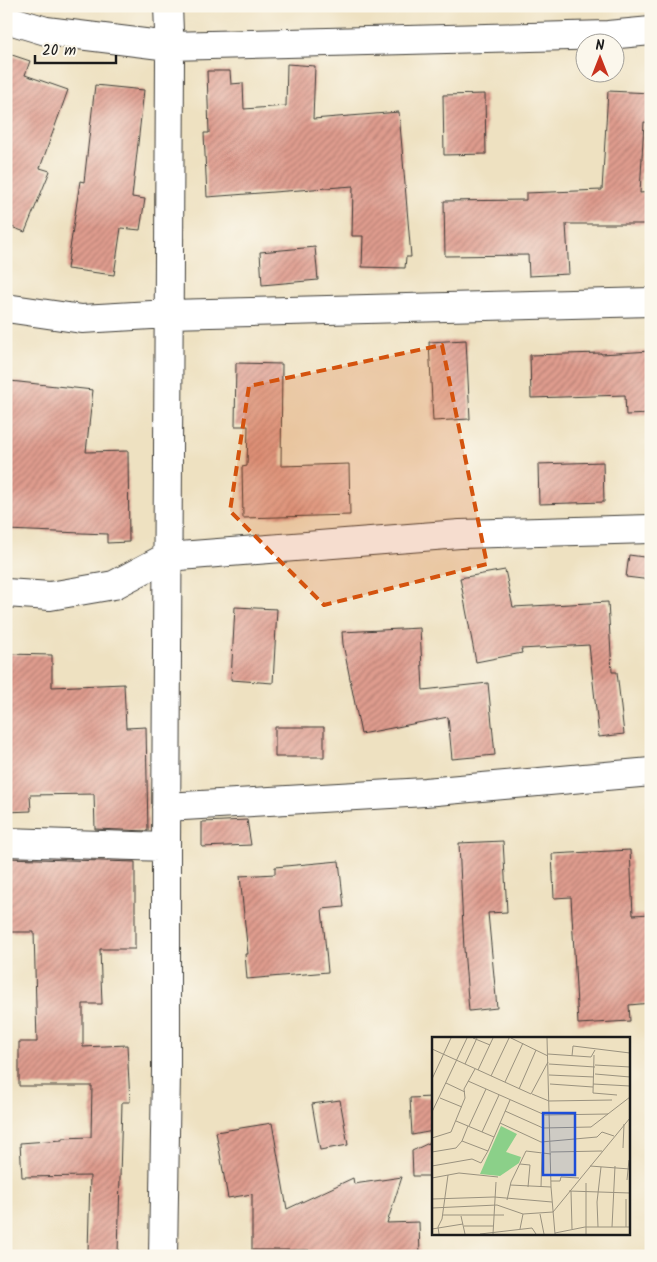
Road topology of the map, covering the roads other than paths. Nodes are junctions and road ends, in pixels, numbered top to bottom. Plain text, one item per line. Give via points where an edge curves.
1 (168, 6) edge
2 (6, 19) edge
3 (651, 31) edge
4 (169, 46) junction
5 (651, 302) edge
6 (6, 308) edge
7 (168, 314) junction
8 (651, 528) edge
9 (167, 556) junction
10 (6, 593) edge
11 (651, 772) edge
12 (166, 807) junction
13 (6, 842) edge
14 (166, 847) junction
15 (163, 1256) edge

1 - 4 street
2 - 4 street via 46,31
3 - 4 street via 608,35
4 - 7 street
5 - 7 street
6 - 7 street via 82,319
7 - 9 street
8 - 9 street via 460,534
9 - 10 street via 114,585 50,596
9 - 12 street
11 - 12 street via 425,792
12 - 14 street
13 - 14 street
14 - 15 street

